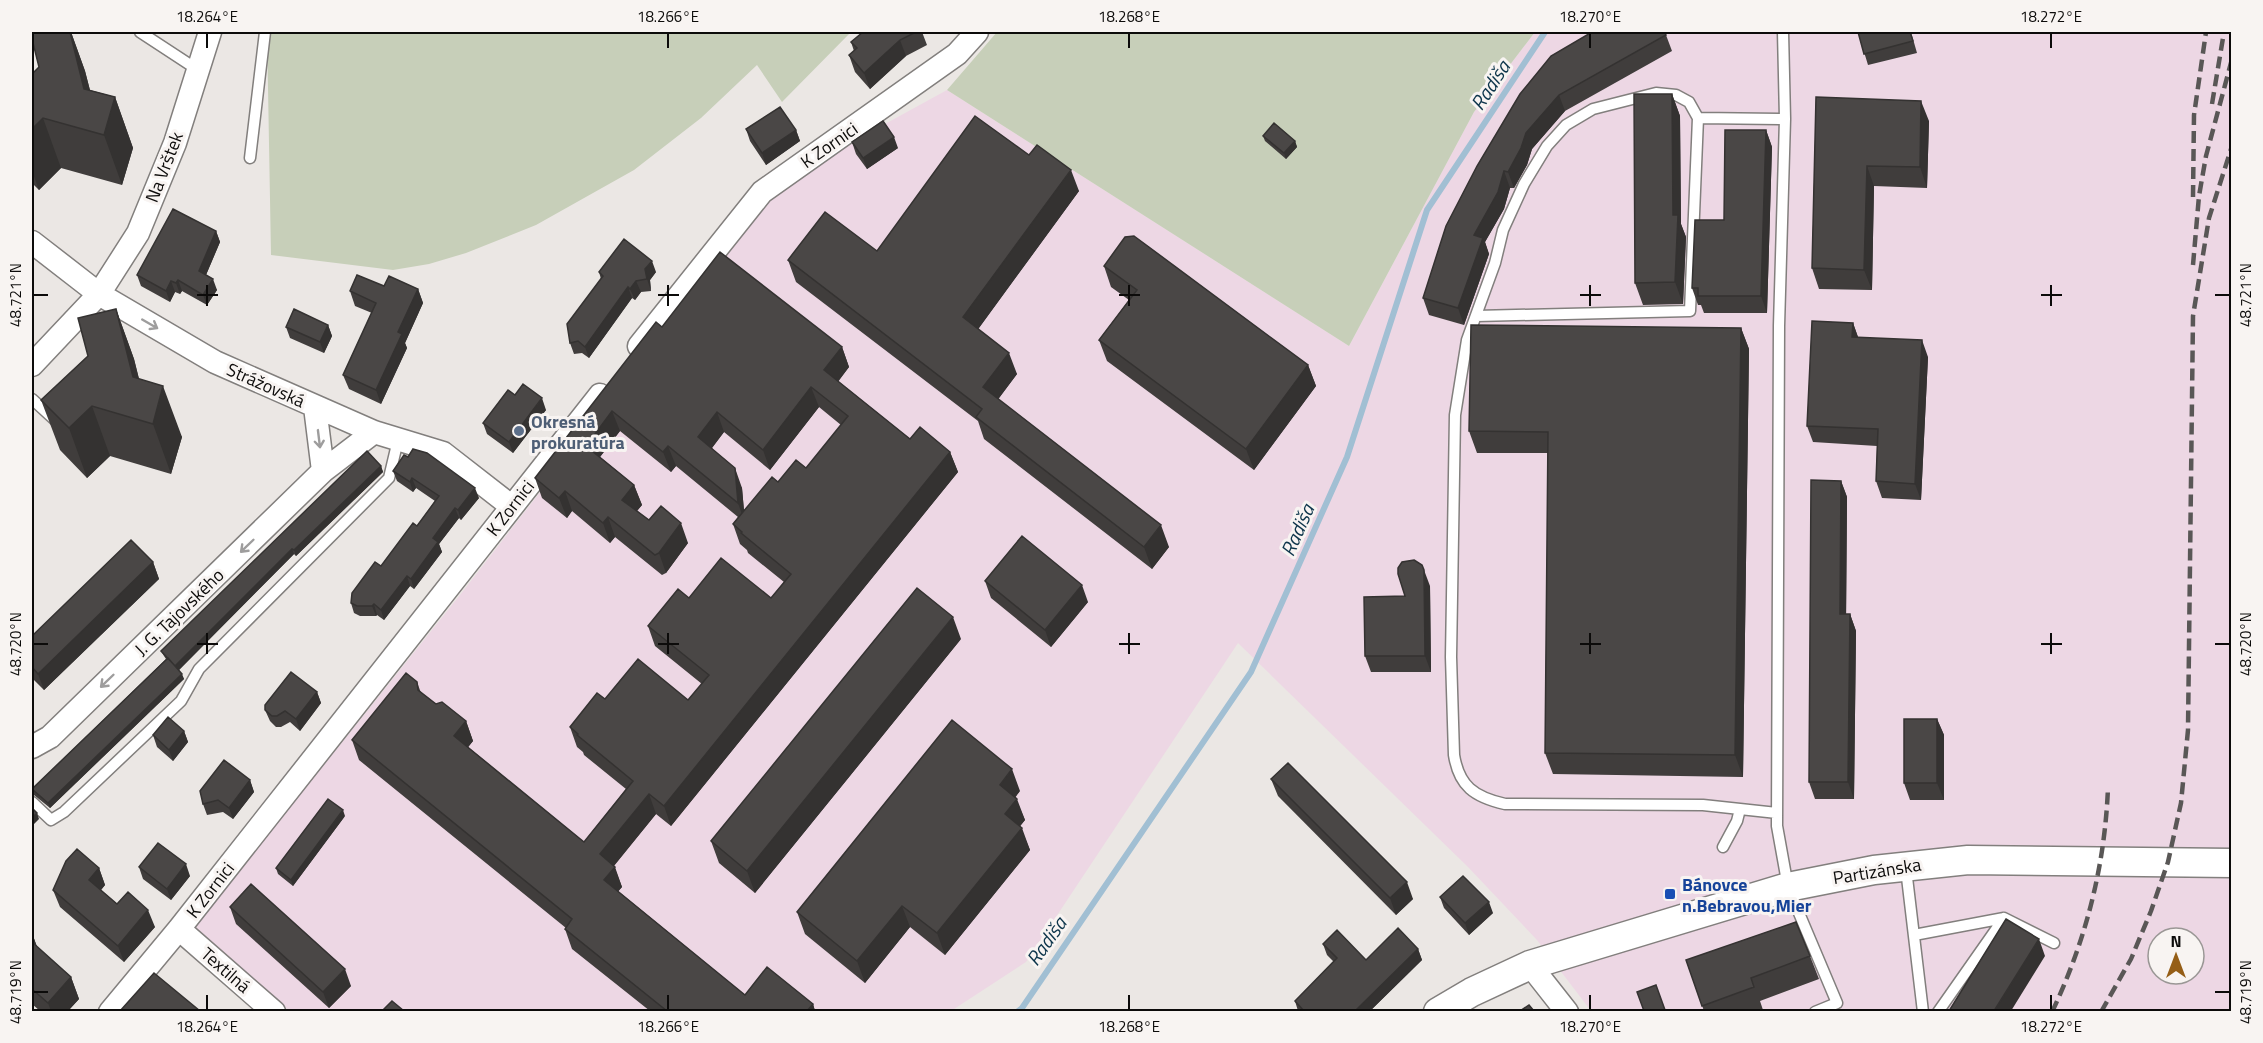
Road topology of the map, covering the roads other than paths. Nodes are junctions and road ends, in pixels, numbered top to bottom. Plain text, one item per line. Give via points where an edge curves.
1 (140, 32) edge
2 (210, 32) edge
3 (265, 32) edge
4 (977, 32) edge
5 (1783, 32) edge
6 (198, 70) junction
7 (1698, 118) junction
8 (1785, 119) junction
9 (250, 158) dead end
10 (32, 242) edge
11 (99, 294) junction
12 (1476, 316) junction
13 (629, 358) edge
14 (32, 364) edge
15 (615, 376) edge
16 (32, 399) edge
17 (315, 407) junction
18 (68, 422) edge
19 (374, 432) junction
20 (398, 440) junction
21 (323, 471) junction
22 (511, 506) junction
23 (41, 742) edge
24 (32, 802) edge
25 (1740, 809) junction
26 (1777, 813) junction
27 (1723, 847) dead end
28 (2232, 863) edge
29 (1905, 865) junction
30 (1788, 887) junction
31 (2004, 918) junction
32 (179, 929) junction
33 (1914, 935) junction
34 (2054, 943) dead end
35 (1530, 965) junction
36 (110, 1011) edge
37 (274, 1011) edge
38 (1438, 1011) edge
39 (1567, 1011) edge
40 (1815, 1011) edge
41 (1923, 1011) edge
42 (1938, 1011) edge

1 - 6 lane
2 - 6 street, Na Vrštek
3 - 9 lane
4 - 13 street, K Zornici via 957,54 762,192
5 - 8 lane
6 - 11 street, Na Vrštek via 175,143 138,233
7 - 8 lane
7 - 12 lane via 1689,102 1676,95 1656,93 1593,109 1566,125 1547,146 1524,184 1503,230
7 - 12 lane via 1690,311
8 - 26 lane via 1779,326
10 - 11 street, Strážovská
11 - 14 street, Na Vrštek
11 -> 17 street, Strážovská via 215,362
12 - 25 lane via 1458,384 1455,426 1451,657 1457,771 1474,793 1505,804 1703,805
15 - 22 street, K Zornici
16 - 18 lane via 62,428
17 - 19 street, Strážovská
17 -> 21 street
19 - 20 street, Strážovská
19 - 21 street, J. G. Tajovského
20 - 22 street, Strážovská via 443,453
20 - 24 lane via 389,478 199,669 181,701 64,812 51,820
21 -> 23 street, J. G. Tajovského
22 - 32 street, K Zornici
25 - 26 lane
25 - 27 lane
26 - 30 lane
28 - 29 street, Partizánska via 1968,860
29 - 30 street, Partizánska
29 - 33 lane
30 - 35 street, Partizánska
30 - 40 lane via 1837,1003
31 - 33 lane
31 - 34 lane
31 - 42 lane
32 - 36 street, K Zornici
32 - 37 street, Textilná
33 - 41 lane
35 - 38 street, Partizánska
35 - 39 street

